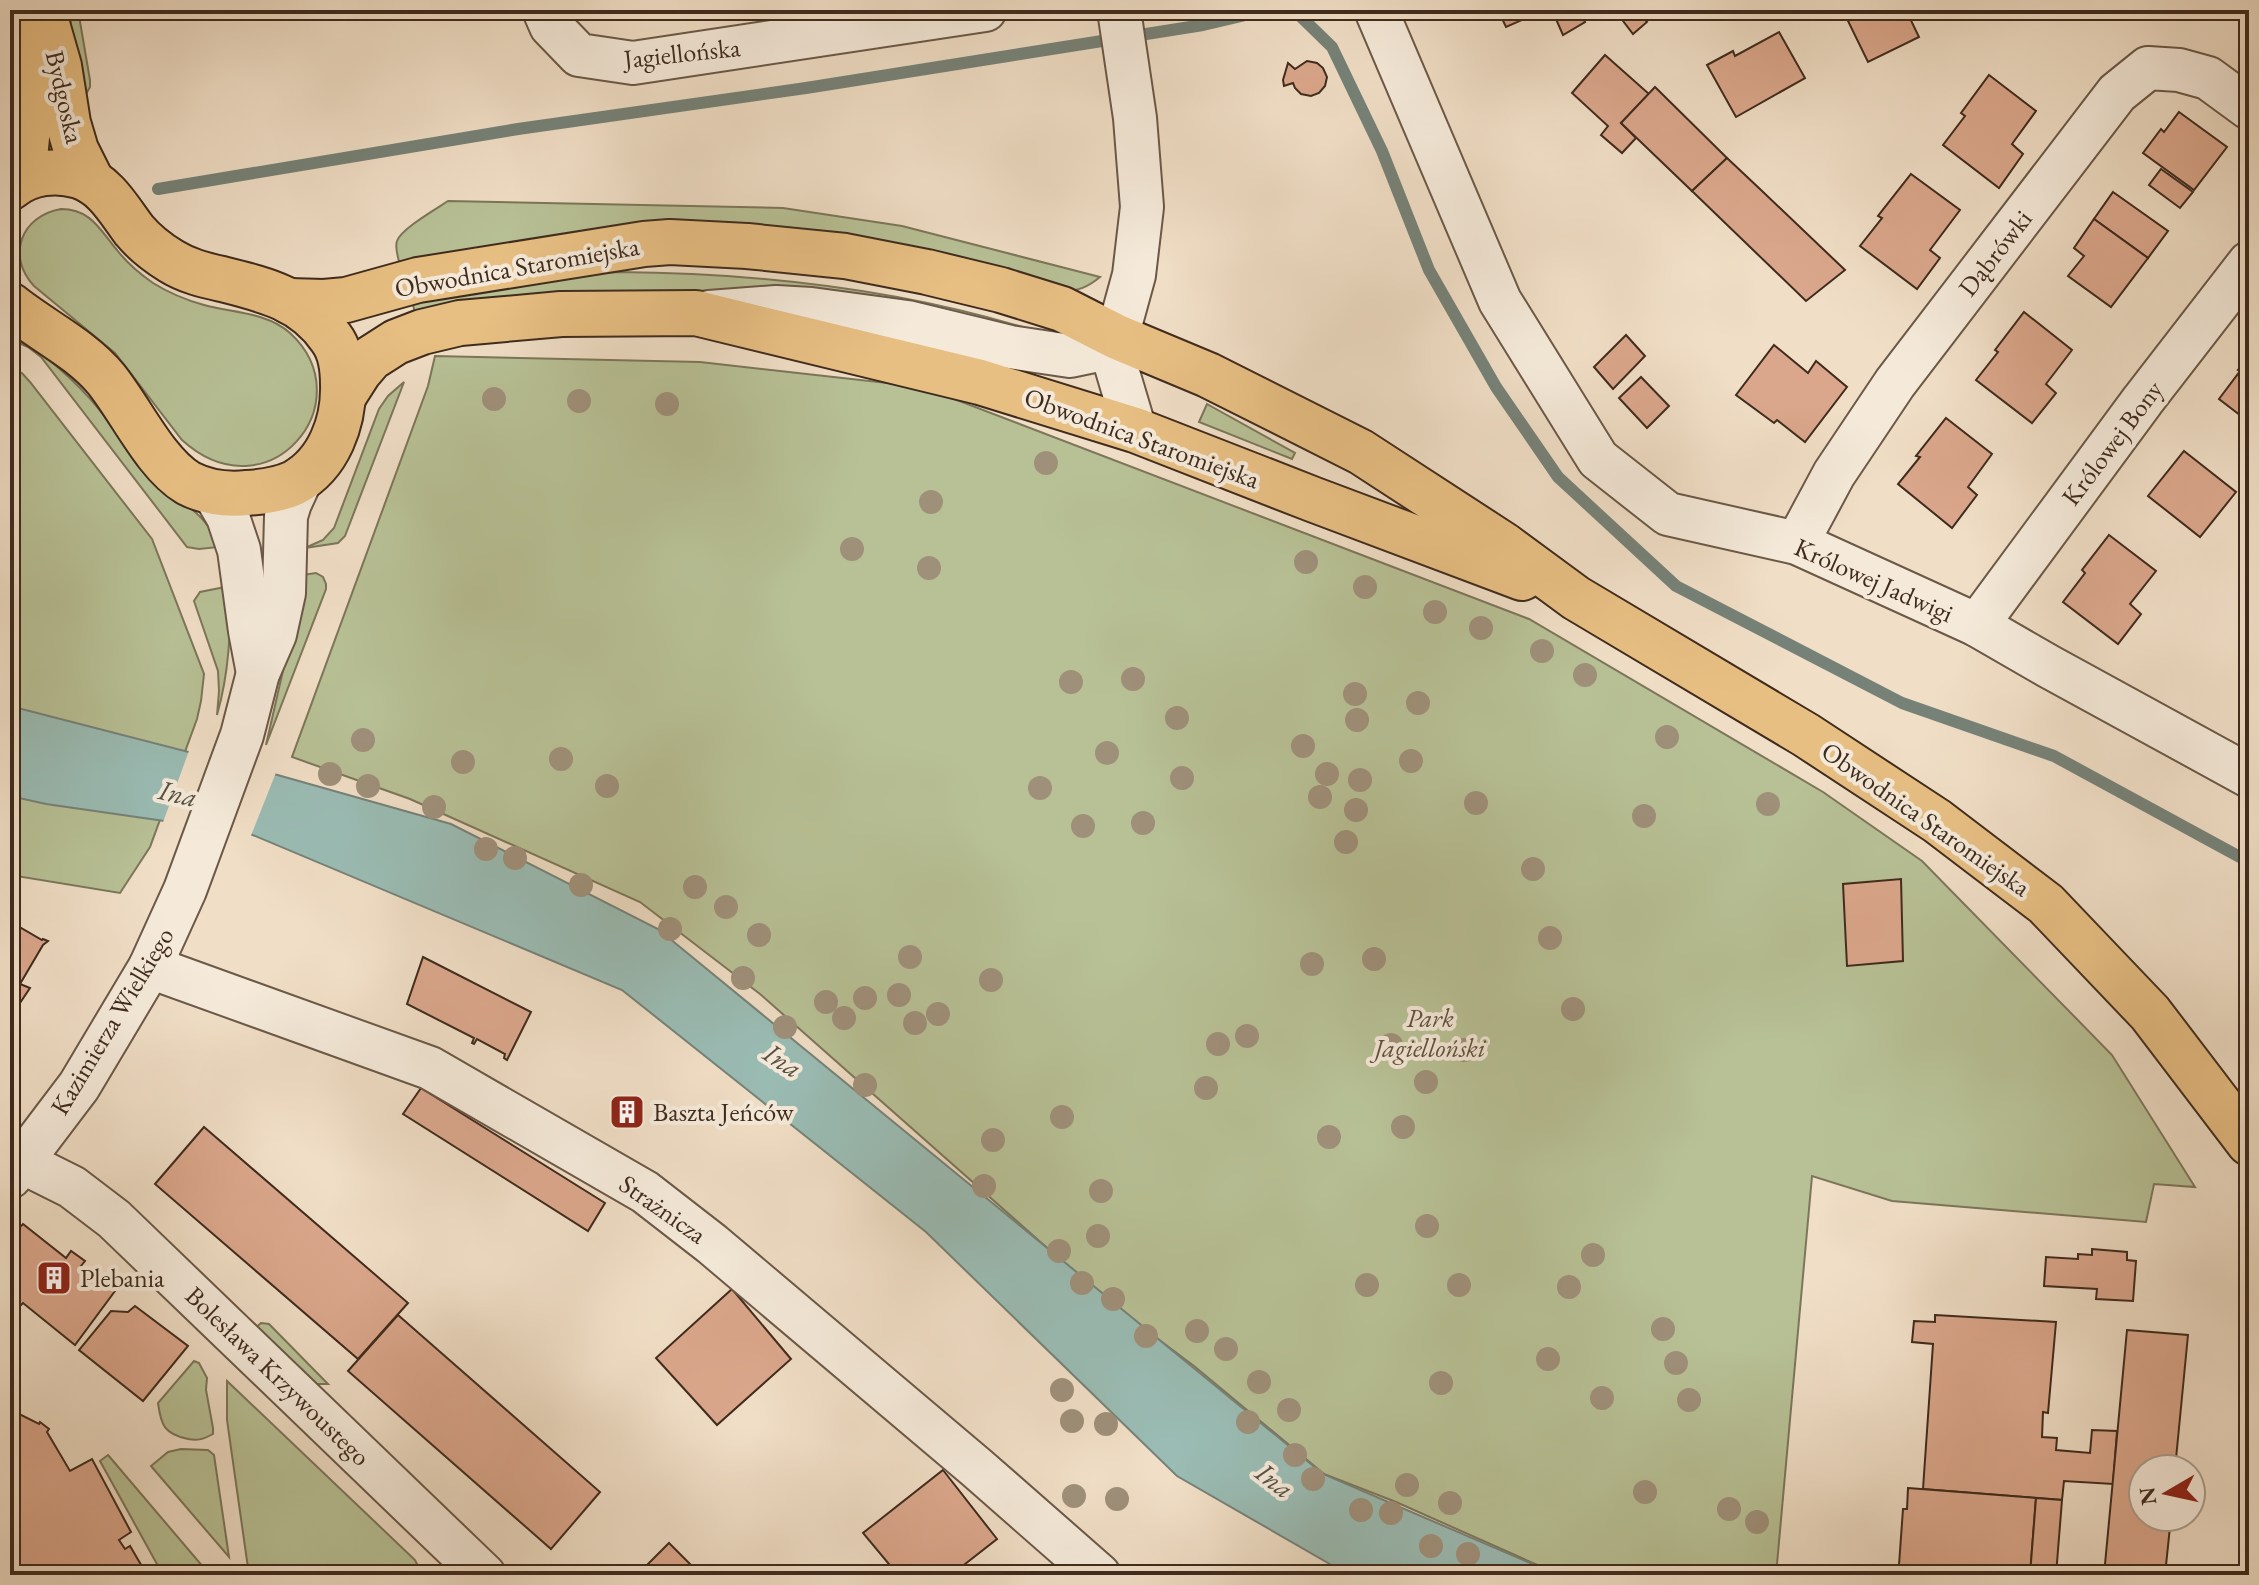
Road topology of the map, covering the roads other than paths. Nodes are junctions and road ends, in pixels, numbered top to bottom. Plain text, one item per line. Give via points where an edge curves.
1 (41, 10) edge
2 (544, 10) edge
3 (985, 10) edge
4 (1376, 10) edge
5 (1120, 15) edge
6 (2249, 108) edge
7 (92, 182) junction
8 (12, 186) edge
9 (2249, 263) edge
10 (289, 301) junction
11 (10, 305) edge
12 (696, 313) junction
13 (1117, 337) junction
14 (343, 397) junction
15 (1135, 430) junction
16 (302, 477) junction
17 (214, 493) junction
18 (1797, 543) junction
19 (1576, 598) junction
20 (1977, 625) junction
21 (258, 673) junction
22 (2249, 776) edge
23 (150, 967) junction
24 (2249, 1143) edge
25 (14, 1165) edge
26 (484, 1575) edge
27 (1099, 1575) edge

1 - 7 main road, Bydgoska via 76,150
1 - 8 main road, Bydgoska via 26,148
2 - 3 street, Jagiellońska via 551,26 579,55 633,63
4 - 18 street, Królowej Jadwigi via 1500,301 1598,459 1668,514
5 - 13 street via 1142,207 1134,275
6 - 18 street, Dąbrówki via 2208,78 2179,70 2148,68 2117,93 1895,383 1834,474
7 - 8 main road via 57,172 32,175
7 - 10 main road via 148,244 171,261
9 - 20 street, Królowej Bony
10 - 13 main road, Obwodnica Staromiejska via 346,300 418,280 670,242 845,256 927,272 1062,309
10 - 14 main road via 333,340 343,367
11 - 17 main road via 104,377 168,467
12 - 13 street, Obwodnica Staromiejska via 811,309 907,322 1070,356 1094,351
12 - 14 main road, Obwodnica Staromiejska via 561,314 460,323 422,332 371,358
12 - 15 main road, Obwodnica Staromiejska via 980,382
13 - 15 street via 1116,366
13 - 19 main road, Obwodnica Staromiejska via 1208,375 1361,452
14 - 16 main road via 336,435
15 - 19 main road, Obwodnica Staromiejska
16 - 17 main road via 271,491
16 - 21 street, Kazimierza Wielkiego via 286,516 284,593 275,634
17 - 21 street, Kazimierza Wielkiego via 239,550
18 - 20 street, Królowej Jadwigi
19 - 24 main road, Obwodnica Staromiejska via 1832,752 1937,821 2046,904 2150,1013
20 - 22 street, Królowej Jadwigi
21 - 23 street, Kazimierza Wielkiego via 242,735 185,890
23 - 25 street, Kazimierza Wielkiego via 79,1086
23 - 27 street, Strażnicza via 430,1068 645,1192
25 - 26 street, Bolesława Krzywoustego via 72,1187 114,1219

